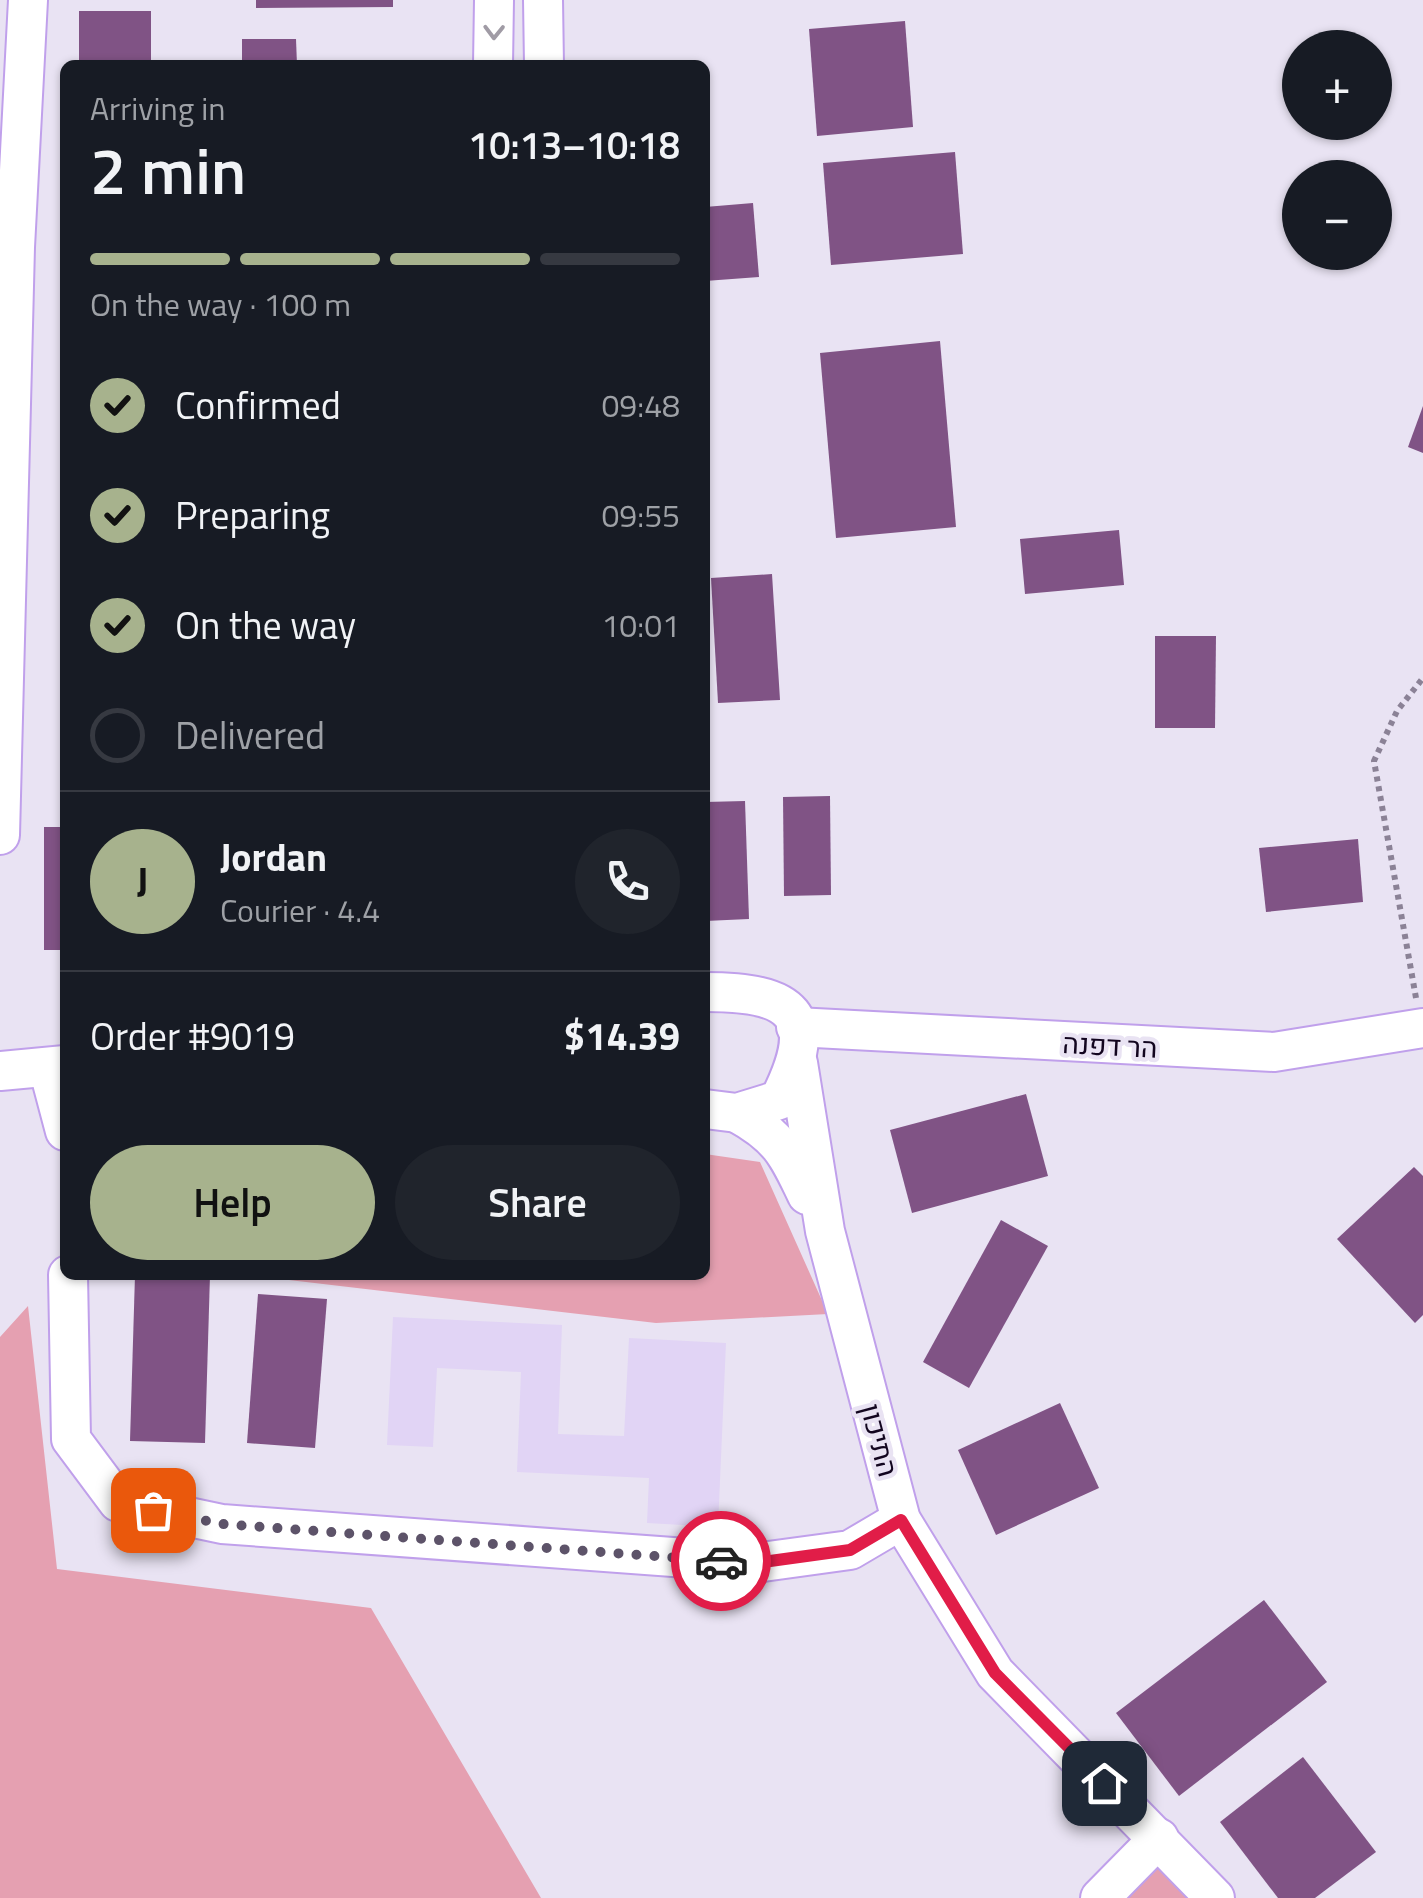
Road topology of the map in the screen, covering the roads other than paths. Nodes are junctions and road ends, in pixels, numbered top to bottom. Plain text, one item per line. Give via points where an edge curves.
1 (28, 0) edge
2 (494, 0) edge
3 (543, 0) edge
4 (494, 60) edge
5 (544, 60) edge
6 (8, 247) edge
7 (0, 835) edge
8 (710, 992) edge
9 (1422, 1028) edge
10 (796, 1045) junction
11 (57, 1066) edge
12 (0, 1072) edge
13 (721, 1111) edge
14 (825, 1231) junction
15 (68, 1280) edge
16 (901, 1520) junction
17 (1159, 1838) junction
18 (1100, 1898) edge
19 (1214, 1898) edge

1 - 6 street
2 -> 4 street
3 - 5 street
6 - 7 street
8 - 10 street via 767,996 791,1013
9 - 10 street, הר דפנה via 1274,1052
10 - 13 street via 778,1100
10 - 14 street, התיכון
11 - 12 street
13 - 14 street, התיכון via 770,1132 786,1150
14 - 16 street, התיכון
15 - 16 street via 71,1439 118,1502 222,1524 756,1563 850,1550
16 - 17 street, התיכון via 995,1673
17 - 18 street
17 - 19 street, התיכון

